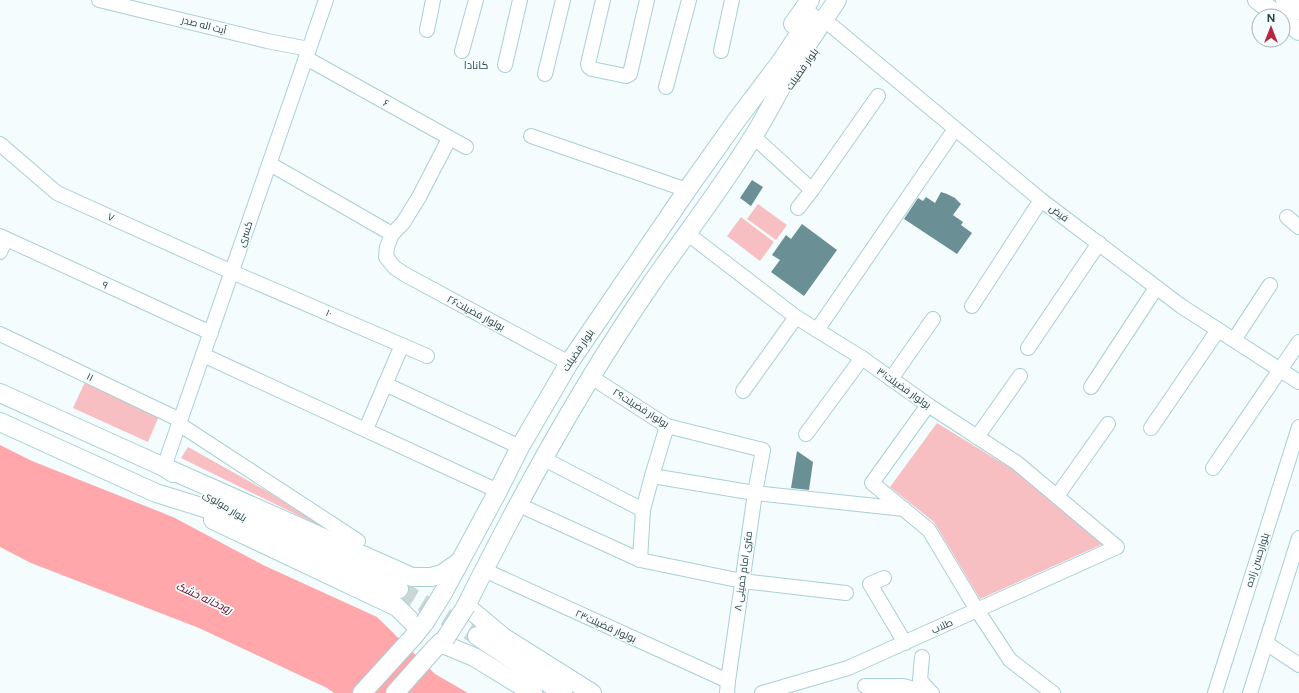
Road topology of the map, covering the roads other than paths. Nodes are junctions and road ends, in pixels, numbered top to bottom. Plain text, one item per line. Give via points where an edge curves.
1 (99, 0) edge
2 (326, 0) edge
3 (433, 0) edge
4 (476, 0) edge
5 (520, 0) edge
6 (564, 0) edge
7 (603, 0) edge
8 (647, 0) edge
9 (689, 0) edge
10 (732, 0) edge
11 (810, 0) edge
12 (822, 0) edge
13 (837, 0) edge
14 (849, 0) edge
15 (1257, 0) edge
16 (1285, 0) edge
17 (1268, 8) edge
18 (1299, 10) edge
19 (832, 26) junction
20 (427, 30) dead end
21 (462, 51) dead end
22 (721, 51) dead end
23 (308, 54) junction
24 (787, 64) junction
25 (505, 65) dead end
26 (545, 74) dead end
27 (666, 87) dead end
28 (878, 96) dead end
29 (736, 121) junction
30 (955, 129) junction
31 (531, 136) dead end
32 (754, 137) junction
33 (449, 139) junction
34 (0, 144) edge
35 (466, 147) dead end
36 (270, 164) junction
37 (687, 190) junction
38 (812, 190) junction
39 (1041, 200) junction
40 (798, 208) dead end
41 (1287, 217) dead end
42 (1299, 226) edge
43 (392, 234) junction
44 (688, 234) junction
45 (3, 237) edge
46 (1099, 243) junction
47 (0, 252) edge
48 (633, 271) junction
49 (232, 272) junction
50 (651, 284) junction
51 (1270, 285) dead end
52 (1156, 288) junction
53 (972, 306) dead end
54 (796, 317) junction
55 (933, 319) dead end
56 (817, 330) junction
57 (1218, 330) junction
58 (211, 333) junction
59 (0, 334) edge
60 (1234, 340) junction
61 (1299, 342) edge
62 (402, 345) junction
63 (1028, 348) dead end
64 (203, 355) junction
65 (427, 356) dead end
66 (862, 358) junction
67 (569, 363) junction
68 (1280, 370) junction
69 (1020, 376) dead end
70 (591, 377) junction
71 (892, 379) junction
72 (1299, 382) edge
73 (385, 384) junction
74 (1091, 387) dead end
75 (743, 391) dead end
76 (0, 393) edge
77 (928, 405) junction
78 (0, 422) edge
79 (180, 422) junction
80 (1108, 424) dead end
81 (667, 426) junction
82 (1299, 427) edge
83 (1152, 428) dead end
84 (366, 429) junction
85 (806, 434) dead end
86 (977, 436) junction
87 (520, 447) junction
88 (763, 450) joint
89 (544, 459) junction
90 (164, 467) junction
91 (1213, 468) dead end
92 (652, 476) junction
93 (498, 491) junction
94 (156, 493) junction
95 (754, 493) junction
96 (1057, 496) junction
97 (519, 505) junction
98 (904, 509) junction
99 (643, 510) junction
100 (250, 522) junction
101 (1299, 538) edge
102 (358, 541) dead end
103 (1116, 547) joint
104 (640, 560) junction
105 (461, 561) junction
106 (484, 570) junction
107 (884, 578) dead end
108 (742, 581) junction
109 (399, 589) tunnel mouth
110 (846, 593) dead end
111 (466, 606) junction
112 (977, 610) junction
113 (419, 629) junction
114 (478, 636) tunnel mouth
115 (904, 643) junction
116 (440, 644) junction
117 (1266, 644) junction
118 (922, 657) dead end
119 (1299, 665) edge
120 (920, 680) junction
121 (865, 686) dead end
122 (902, 686) junction
123 (727, 687) edge
124 (362, 693) edge
125 (395, 693) edge
126 (533, 693) edge
127 (564, 693) edge
128 (592, 693) edge
129 (762, 693) edge
130 (932, 693) edge
131 (1053, 693) edge
132 (1215, 693) edge
133 (1250, 693) edge

1 - 23 street, آیت اله صدر via 267,40
2 - 23 street, کسری
3 - 20 street
4 - 21 street
5 - 25 street
6 - 26 street
7 - 8 street via 588,64 592,70 626,76 630,74
9 - 27 street
10 - 22 street
11 - 29 main road, بلوار فضیلت via 773,53
12 - 24 main road, بلوار فضیلت
13 - 24 main road, بلوار فضیلت
14 - 19 main road, بلوار فضیلت
15 - 17 main road
16 - 18 main road
19 - 30 street, فیض
19 - 32 main road, بلوار فضیلت
23 - 33 street, ۶
23 - 36 street, کسری
24 - 29 main road, بلوار فضیلت
24 - 32 main road, بلوار فضیلت
28 - 38 street
29 - 37 main road, بلوار فضیلت
30 - 39 street, فیض
30 - 56 street
31 - 37 street
32 - 38 street
32 - 44 main road, بلوار فضیلت
33 - 35 street, ۶
33 - 43 street via 419,197 403,223
34 - 49 street, ۷ via 58,192
36 - 43 street
36 - 49 street, کسری
37 - 48 main road, بلوار فضیلت
38 - 40 street
39 - 46 street, فیض
39 - 53 street
41 - 42 street
43 - 67 street, بولوار فضیلت۲۶ via 386,247 386,258 395,268
44 - 50 main road, بلوار فضیلت
44 - 54 street, بولوار فضیلت۳۱
45 - 47 street
45 - 58 street, ۹
46 - 52 street, فیض
46 - 63 street
48 - 50 main road
48 - 67 main road, بلوار فضیلت
49 - 58 street, کسری
49 - 62 street, ۱۰
50 - 70 main road, بلوار فضیلت
51 - 60 street
52 - 57 street, فیض
52 - 74 street
54 - 56 street, بولوار فضیلت۳۱
54 - 75 street
55 - 71 street
56 - 66 street, بولوار فضیلت۳۱
57 - 60 street, فیض
57 - 83 street
58 - 64 street, کسری
59 - 79 street, ۱۱
60 - 68 street, فیض
61 - 68 street
62 - 65 street, ۱۰
62 - 73 street
64 - 79 street, کسری
64 - 84 street
66 - 71 street, بولوار فضیلت۳۱
66 - 85 street
67 - 87 main road, بلوار فضیلت
68 - 72 street, فیض
68 - 91 street
69 - 86 street
70 - 81 street, بولوار فضیلت۲۹
70 - 89 main road, بلوار فضیلت
71 - 77 street, بولوار فضیلت۳۱
73 - 84 street
73 - 87 street
76 - 90 main road, بلوار مولوی
77 - 86 street, بولوار فضیلت۳۱
77 - 98 street via 872,483
78 - 94 main road, بلوار مولوی
79 - 90 street, کسری
79 - 102 street, ۱۱
80 - 96 street
81 - 88 street, بولوار فضیلت۲۹
81 - 92 street
82 - 132 street, بلوارحسن زاده
84 - 93 street
86 - 96 street, بولوار فضیلت۳۱ via 1017,463
87 - 93 main road, بلوار فضیلت
88 - 95 street, ۸ متری امام خمینی
89 - 97 main road, بلوار فضیلت
89 - 99 street
90 - 100 main road, بلوار مولوی
90 - 105 main road via 412,577 442,574
92 - 95 street
92 - 99 street
93 - 105 main road, بلوار فضیلت
94 - 100 main road, بلوار مولوی
94 - 113 main road via 397,607
95 - 98 street
95 - 108 street, ۸ متری امام خمینی
96 - 103 street, بولوار فضیلت۳۱
97 - 104 street
97 - 106 main road, بلوار فضیلت
98 - 112 street via 929,530
99 - 104 street
100 - 109 main road
101 - 117 street
103 - 112 street, طلاب
104 - 108 street
105 - 113 main road, بلوار فضیلت, bridge
106 - 111 main road, بلوار فضیلت
106 - 123 street, بولوار فضیلت۲۳
107 - 115 street via 870,584
108 - 110 street
108 - 123 street, ۸ متری امام خمینی
111 - 116 main road, بلوار فضیلت, bridge
111 - 128 main road via 503,637
112 - 115 street, طلاب
112 - 131 street via 1010,660
113 - 124 main road, بلوار فضیلت
114 - 127 main road
115 - 129 street, طلاب via 848,668
116 - 125 main road, بلوار فضیلت
116 - 126 main road via 474,657
117 - 119 street
117 - 133 street
118 - 120 street
120 - 122 street
120 - 130 street
121 - 122 street
122 - 130 street

